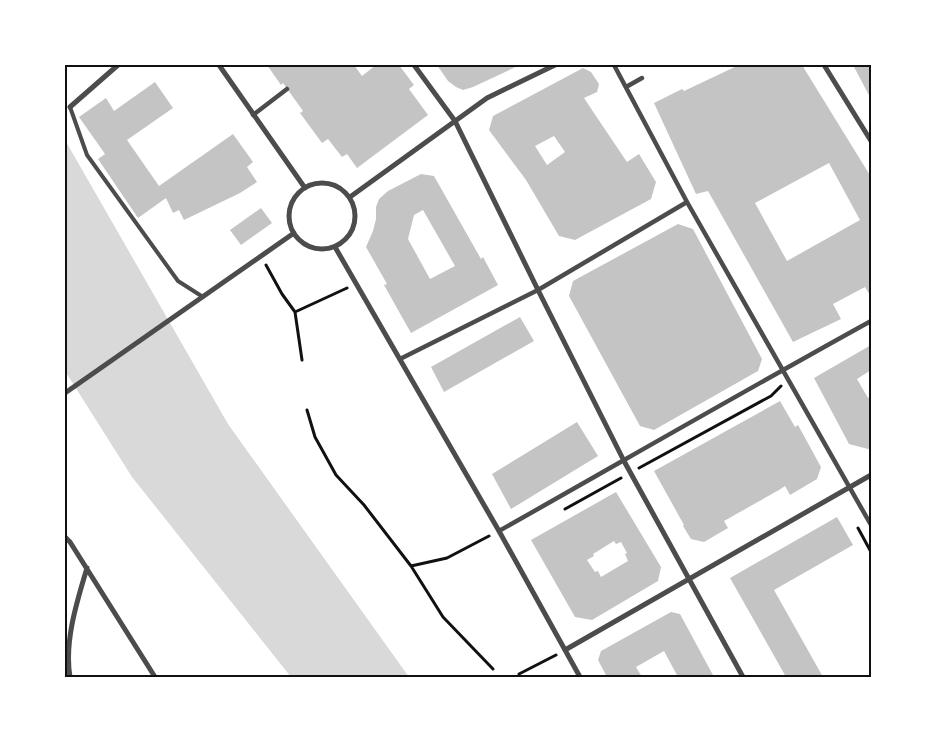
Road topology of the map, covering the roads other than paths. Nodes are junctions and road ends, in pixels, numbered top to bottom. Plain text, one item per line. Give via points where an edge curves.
1 (118, 65) edge
2 (219, 65) edge
3 (414, 65) edge
4 (555, 65) edge
5 (614, 65) edge
6 (824, 65) edge
7 (642, 78) dead end
8 (626, 86) junction
9 (287, 89) dead end
10 (70, 107) joint
11 (253, 115) junction
12 (455, 121) junction
13 (871, 141) edge
14 (305, 188) junction
15 (350, 197) junction
16 (687, 202) junction
17 (294, 233) junction
18 (335, 246) junction
19 (538, 290) junction
20 (203, 297) junction
21 (871, 320) edge
22 (400, 359) junction
23 (782, 370) junction
24 (65, 393) edge
25 (624, 461) junction
26 (871, 475) edge
27 (850, 487) junction
28 (871, 525) edge
29 (499, 531) junction
30 (65, 537) edge
31 (87, 568) junction
32 (690, 579) junction
33 (565, 650) junction
34 (70, 677) edge
35 (155, 677) edge
36 (580, 677) edge
37 (744, 677) edge

1 - 10 street
2 - 11 street
3 - 12 street
4 - 12 street via 487,98
5 - 8 street
6 - 13 street
7 - 8 street
8 - 16 street
9 - 11 street
10 - 20 lane via 86,155 178,281
11 - 14 street
12 - 15 street
12 - 19 street
14 - 15 street via 314,184 334,185
14 - 17 street via 292,203 290,223
15 - 18 street via 355,220 352,231
16 - 19 street
16 - 23 street
17 - 18 street via 312,247
17 - 20 street
18 - 22 street
19 - 22 street
19 - 25 street
20 - 24 street
21 - 23 street
22 - 29 street
23 - 25 street
23 - 27 street
25 - 29 street
25 - 32 street
26 - 27 street
27 - 28 street
27 - 32 street
29 - 33 street
30 - 31 street
31 - 34 street via 72,627
31 - 35 street
32 - 33 street
32 - 37 street
33 - 36 street

